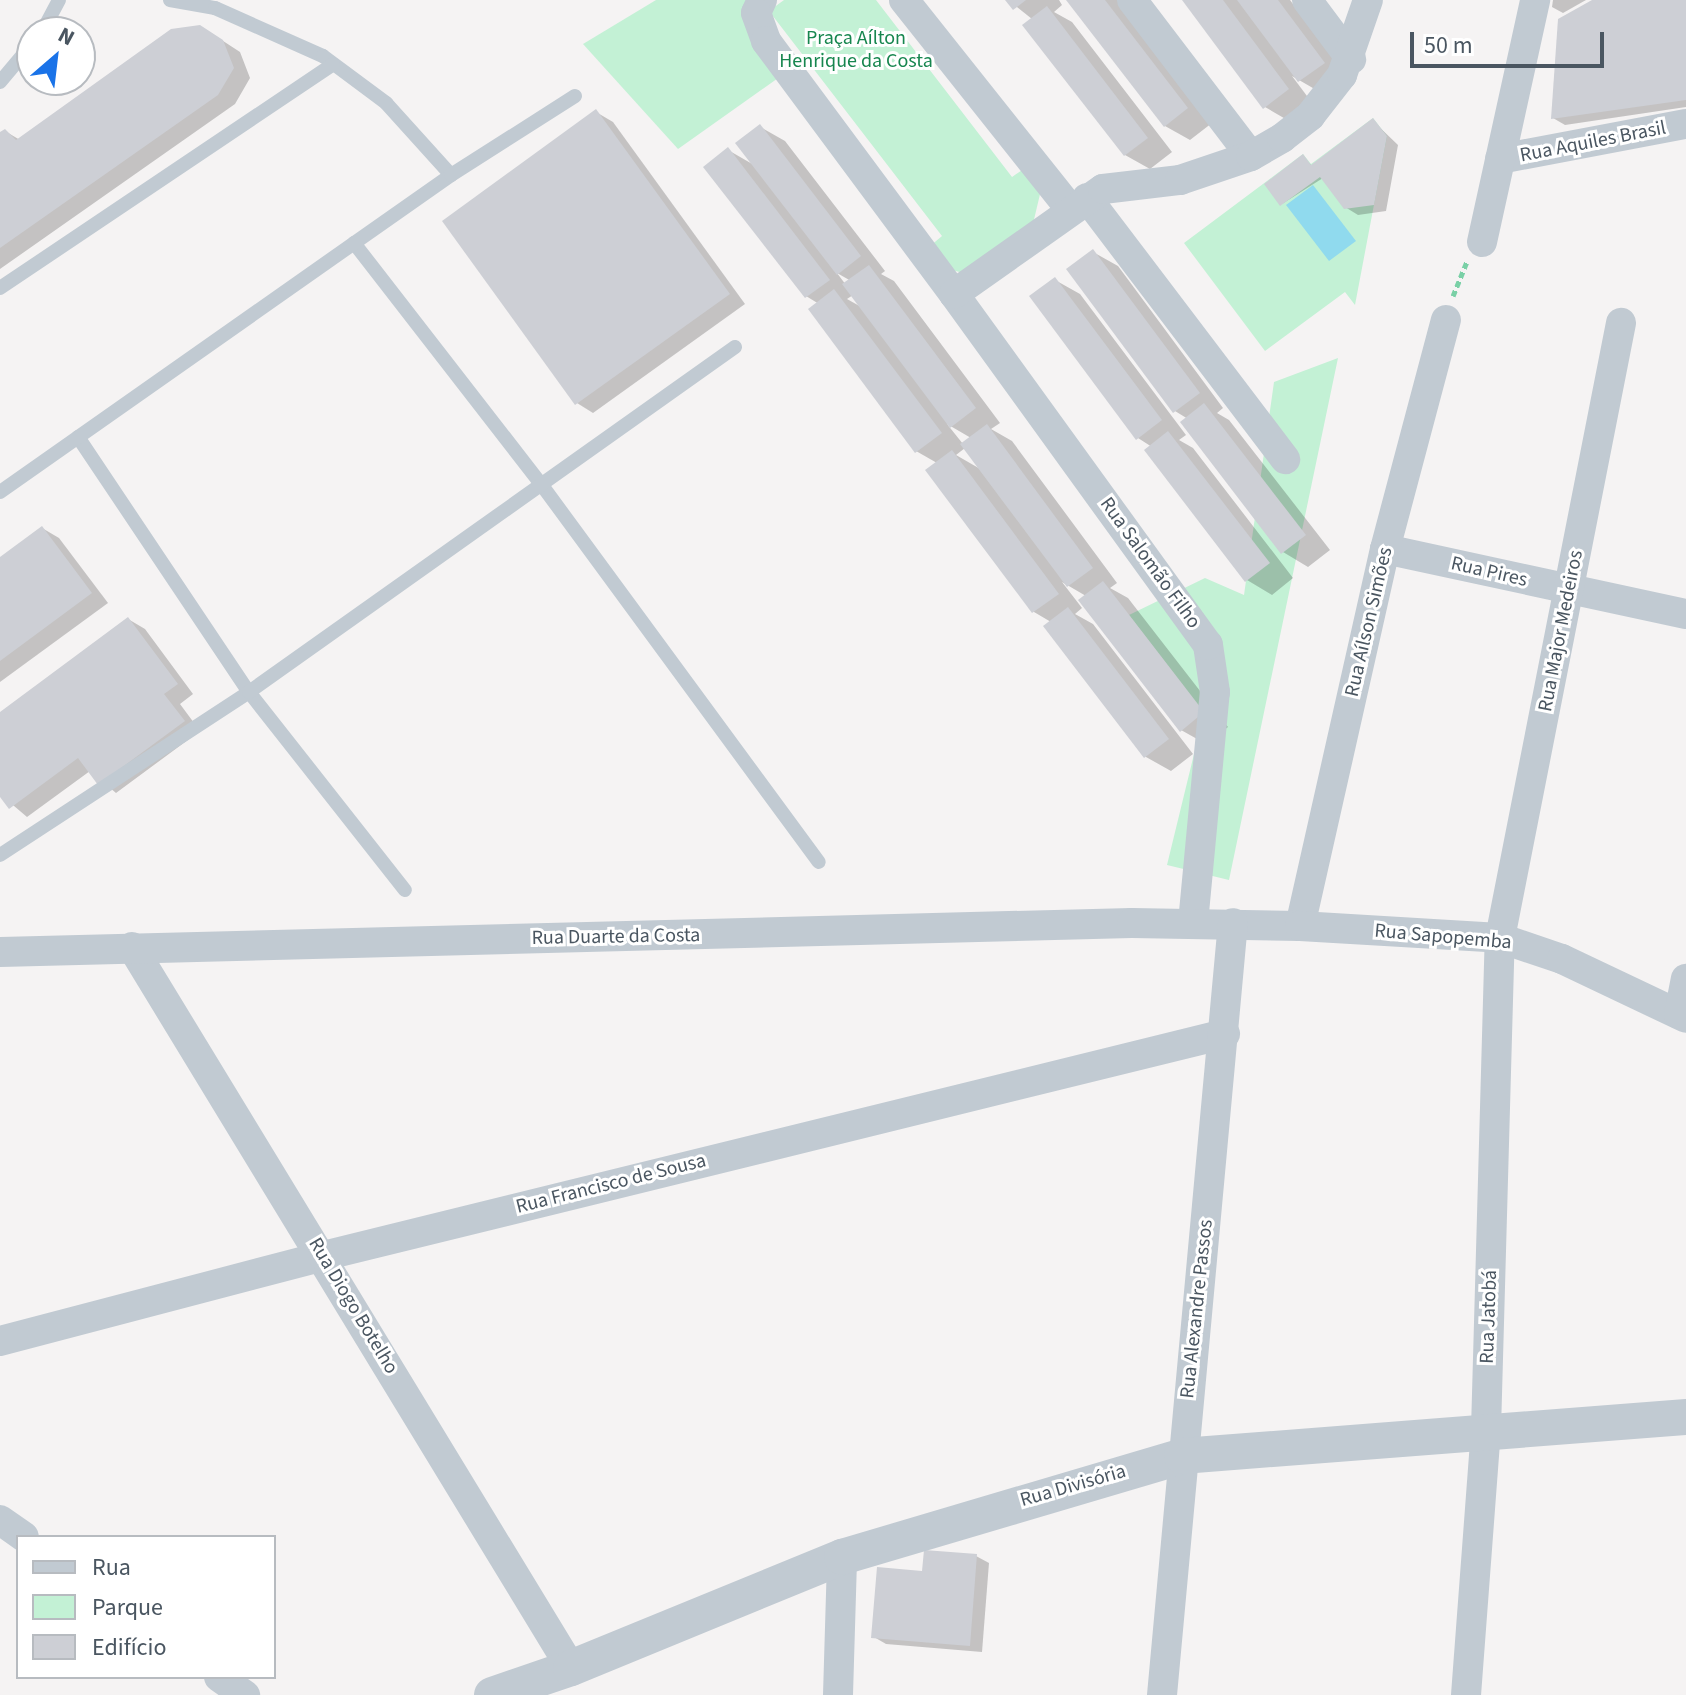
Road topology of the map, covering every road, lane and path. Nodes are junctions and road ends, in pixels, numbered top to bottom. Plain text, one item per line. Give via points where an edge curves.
1 (170, 0) edge
2 (762, 0) edge
3 (904, 0) edge
4 (1132, 0) edge
5 (1307, 0) edge
6 (1368, 0) edge
7 (1535, 0) edge
8 (1351, 59) junction
9 (16, 63) edge
10 (333, 64) junction
11 (0, 82) edge
12 (575, 96) dead end
13 (1686, 124) edge
14 (1251, 156) junction
15 (1500, 159) junction
16 (451, 175) junction
17 (1078, 204) junction
18 (1482, 242) dead end
19 (354, 243) junction
20 (0, 288) edge
21 (954, 294) junction
22 (1446, 320) dead end
23 (1621, 323) dead end
24 (735, 347) dead end
25 (78, 437) junction
26 (1285, 459) dead end
27 (541, 484) junction
28 (0, 492) edge
29 (1385, 549) junction
30 (1569, 590) junction
31 (1686, 614) edge
32 (249, 692) junction
33 (0, 855) edge
34 (819, 862) dead end
35 (405, 890) dead end
36 (1193, 923) junction
37 (1233, 923) junction
38 (1300, 926) junction
39 (1500, 938) junction
40 (132, 947) junction
41 (0, 952) edge
42 (1686, 979) edge
43 (1682, 1016) edge
44 (1225, 1034) junction
45 (323, 1256) junction
46 (0, 1341) edge
47 (1686, 1417) edge
48 (1486, 1430) junction
49 (1182, 1456) junction
50 (0, 1520) edge
51 (21, 1535) edge
52 (842, 1557) junction
53 (222, 1679) edge
54 (548, 1681) edge
55 (245, 1695) edge
56 (492, 1695) edge
57 (838, 1695) edge
58 (1162, 1695) edge
59 (1466, 1695) edge

1 - 10 lane via 215,8
2 - 21 street, Rua Salomão Filho via 756,13 766,41
3 - 17 street
4 - 14 street
5 - 8 street
6 - 8 street
7 - 15 street
8 - 14 street via 1310,116
9 - 11 lane
10 - 16 lane via 386,103
10 - 20 lane
12 - 16 lane
13 - 15 street, Rua Aquiles Brasil
14 - 17 street via 1180,180 1120,184
15 - 18 street
16 - 19 lane
17 - 21 street
17 - 26 street
19 - 25 lane
19 - 27 lane
21 - 36 street, Rua Salomão Filho via 1208,645 1215,692
22 - 29 street, Rua Aílson Simões
23 - 30 street, Rua Major Medeiros
24 - 27 lane
25 - 28 lane
25 - 32 lane
27 - 32 lane
27 - 34 lane
29 - 30 street, Rua Pires
29 - 38 street, Rua Aílson Simões
30 - 31 street, Rua Pires
30 - 39 street, Rua Major Medeiros
32 - 33 lane
32 - 35 lane
36 - 37 street, Rua Duarte da Costa
36 - 40 street, Rua Duarte da Costa
37 - 38 street, Rua Sapopemba
37 - 44 street, Rua Alexandre Passos
38 - 39 street, Rua Sapopemba
39 - 43 street, Rua Sapopemba via 1562,959
39 - 48 street, Rua Jatobá
40 - 41 street, Rua Duarte da Costa
40 - 45 street, Rua Diogo Botelho
42 - 43 street
44 - 45 street, Rua Francisco de Sousa
44 - 49 street, Rua Alexandre Passos
45 - 46 street, Rua Francisco de Sousa
45 - 54 street, Rua Diogo Botelho
47 - 48 street, Rua Divisória
48 - 49 street, Rua Divisória
48 - 59 street, Rua Jatobá
49 - 52 street, Rua Divisória
49 - 58 street, Rua Alexandre Passos
50 - 51 street
52 - 54 street, Rua Divisória
52 - 57 street
53 - 55 street
54 - 56 street, Rua Divisória

